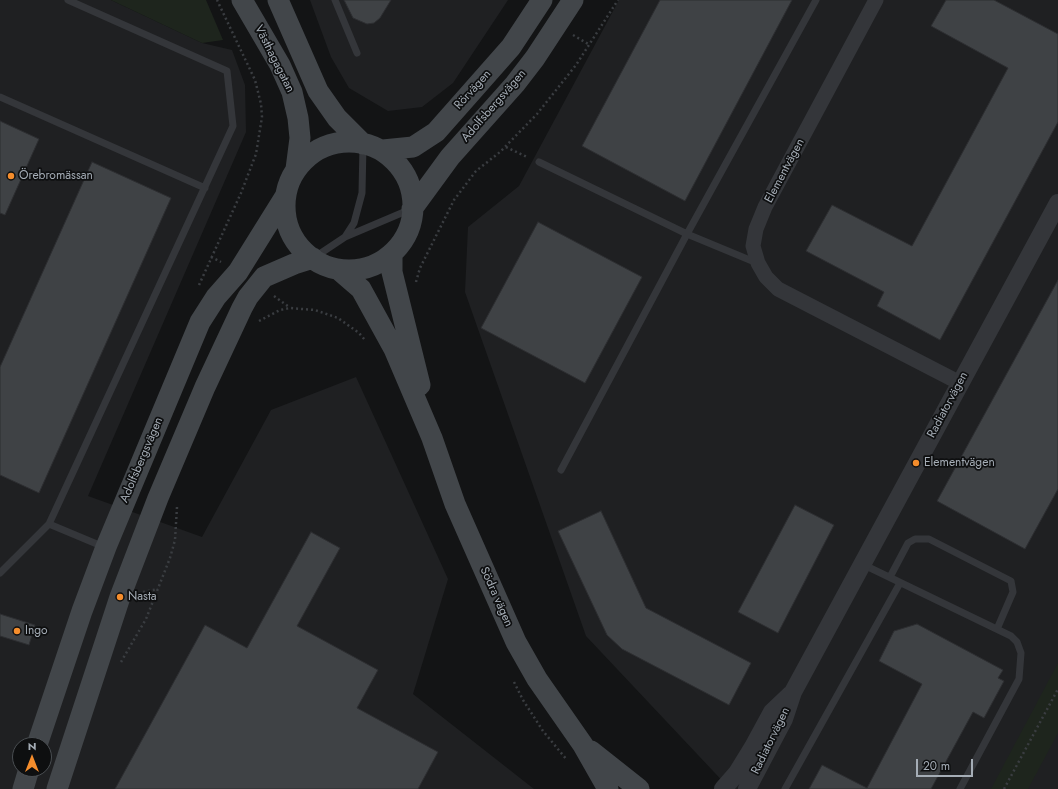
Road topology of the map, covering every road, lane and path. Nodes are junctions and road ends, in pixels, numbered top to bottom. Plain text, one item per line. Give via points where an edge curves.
1 (68, 0) edge
2 (242, 0) edge
3 (278, 0) edge
4 (335, 0) edge
5 (542, 0) edge
6 (573, 0) edge
7 (618, 0) edge
8 (816, 0) edge
9 (876, 0) edge
10 (357, 53) dead end
11 (0, 97) edge
12 (506, 146) junction
13 (373, 147) junction
14 (539, 162) joint
15 (296, 169) junction
16 (205, 188) junction
17 (286, 195) junction
18 (1058, 203) edge
19 (412, 209) junction
20 (687, 234) junction
21 (344, 237) junction
22 (392, 255) junction
23 (313, 258) junction
24 (758, 263) junction
25 (420, 268) dead end
26 (340, 270) junction
27 (254, 326) dead end
28 (358, 333) dead end
29 (960, 383) junction
30 (432, 438) junction
31 (561, 470) dead end
32 (178, 502) dead end
33 (49, 524) junction
34 (106, 547) junction
35 (134, 559) junction
36 (862, 564) junction
37 (0, 573) edge
38 (890, 577) junction
39 (900, 583) junction
40 (158, 589) junction
41 (141, 592) dead end
42 (997, 629) junction
43 (120, 664) dead end
44 (1058, 690) edge
45 (792, 692) junction
46 (40, 737) edge
47 (583, 745) junction
48 (27, 777) edge
49 (23, 789) edge
50 (56, 789) edge
51 (608, 789) edge
52 (639, 789) edge
53 (723, 789) edge
54 (747, 789) edge
55 (786, 789) edge
56 (960, 789) edge
57 (1004, 789) edge

1 - 16 lane via 227,71 233,126
2 - 15 main road, Västhagagatan via 280,65 292,92 300,138
3 - 13 main road, Västhagagatan via 318,91 337,118
4 - 10 lane
5 - 13 main road, Rörvägen via 511,47 436,132 413,147
6 - 19 main road, Adolfsbergsvägen via 516,84 450,157
7 - 12 path via 576,65 537,114
8 - 20 lane
9 - 24 street, Elementvägen via 765,207 756,230 754,246
11 - 16 lane
12 - 14 path
12 - 25 path via 476,171 454,200
13 - 15 main road, Rörvägen via 343,141 332,143 311,152
13 - 19 main road, Västhagagatan via 395,159 406,177 412,197
13 - 21 lane via 354,222
14 - 20 lane
15 - 17 main road via 290,179
16 - 33 lane
17 - 23 main road via 285,219 290,233
17 - 34 main road, Adolfsbergsvägen via 238,272 216,297 200,322
18 - 29 street, Radiatorvägen
19 - 21 lane
19 - 22 main road via 402,238
20 - 24 lane
20 - 31 lane
21 - 23 lane
22 - 26 main road via 372,267
22 - 30 main road, Södra vägen via 392,272
23 - 26 main road
23 - 35 main road via 264,277 248,297 205,387
24 - 29 street, Elementvägen via 766,277 778,289
26 - 30 main road, Södra vägen via 361,289 368,300 394,349
27 - 28 path via 276,311 302,308 330,314
29 - 36 street, Radiatorvägen
30 - 47 main road, Södra vägen via 455,504 516,642 537,679
32 - 40 path via 175,540
33 - 34 lane
33 - 37 lane
34 - 35 main road
34 - 46 main road, Adolfsbergsvägen
35 - 50 main road
36 - 38 lane
36 - 45 street, Radiatorvägen
38 - 39 lane
38 - 42 lane via 908,543 915,539 929,538 1011,581 1013,592
39 - 42 lane
39 - 55 lane
40 - 41 path
40 - 43 path via 146,619
42 - 56 lane via 1017,642 1021,653 1018,679
44 - 57 path
45 - 53 street, Radiatorvägen via 772,712 753,747
45 - 54 street, Radiatorvägen via 784,719
47 - 51 main road, Södra vägen
47 - 52 main road, Södra vägen
48 - 49 main road

